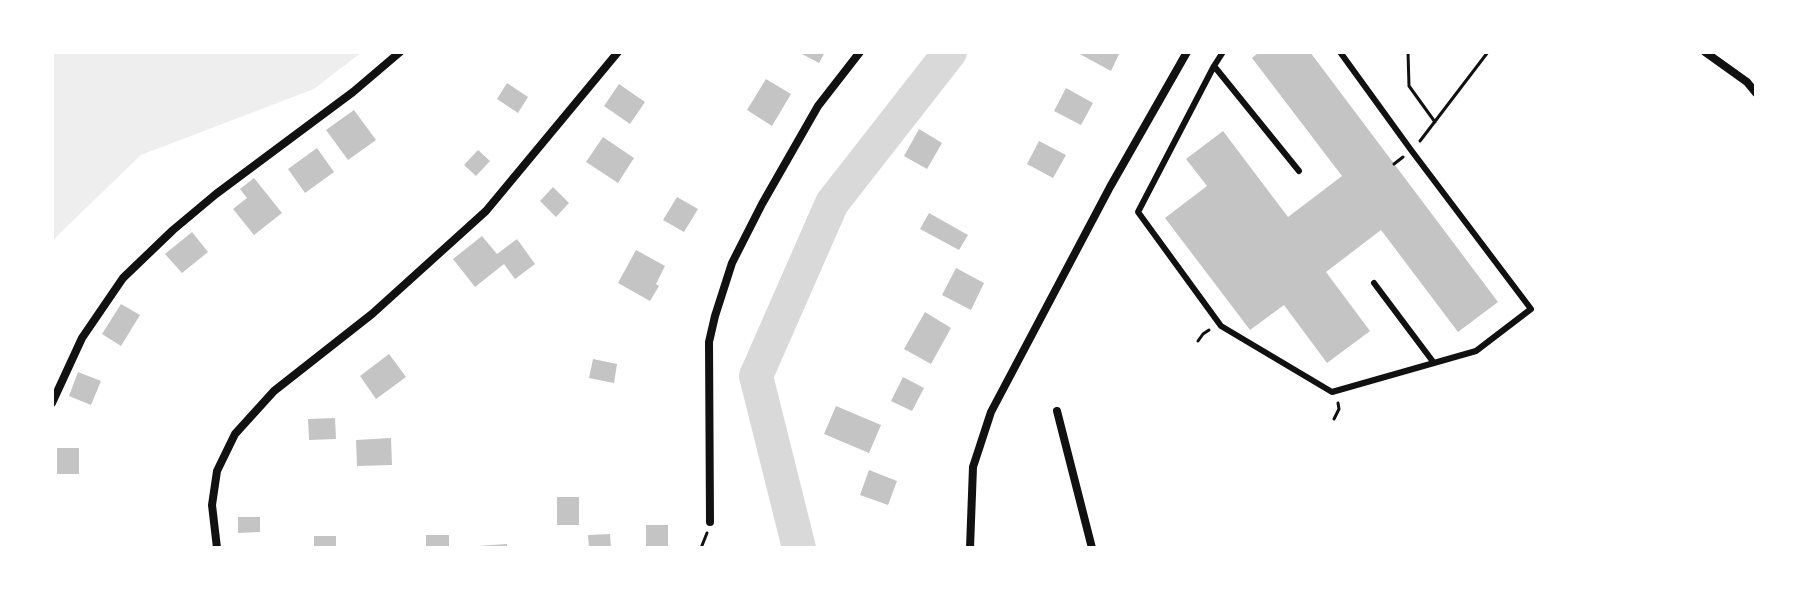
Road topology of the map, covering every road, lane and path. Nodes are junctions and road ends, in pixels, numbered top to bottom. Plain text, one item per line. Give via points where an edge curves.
1 (400, 52) edge
2 (618, 52) edge
3 (860, 52) edge
4 (1187, 52) edge
5 (1223, 52) edge
6 (1340, 52) edge
7 (1408, 52) edge
8 (1488, 52) edge
9 (1705, 52) edge
10 (1214, 66) junction
11 (1756, 93) edge
12 (1435, 122) junction
13 (1417, 145) dead end
14 (1299, 171) dead end
15 (1374, 283) dead end
16 (1434, 363) junction
17 (1336, 391) junction
18 (52, 403) edge
19 (1057, 411) dead end
20 (1334, 419) dead end
21 (710, 522) dead end
22 (217, 548) edge
23 (970, 548) edge
24 (1092, 548) edge

1 - 18 street via 216,194 123,278 82,338
2 - 22 street via 486,211 372,314 274,391 235,434 217,471 212,505
3 - 21 street via 818,106 762,204 732,263 715,316 709,342
4 - 23 street via 991,412 973,467
5 - 10 lane
6 - 16 lane via 1531,309 1476,351
7 - 12 path via 1409,86
8 - 12 path
9 - 11 street
10 - 14 lane
10 - 17 lane via 1138,212 1221,326
12 - 13 path
15 - 16 lane
16 - 17 lane
17 - 20 path via 1339,409
19 - 24 street

